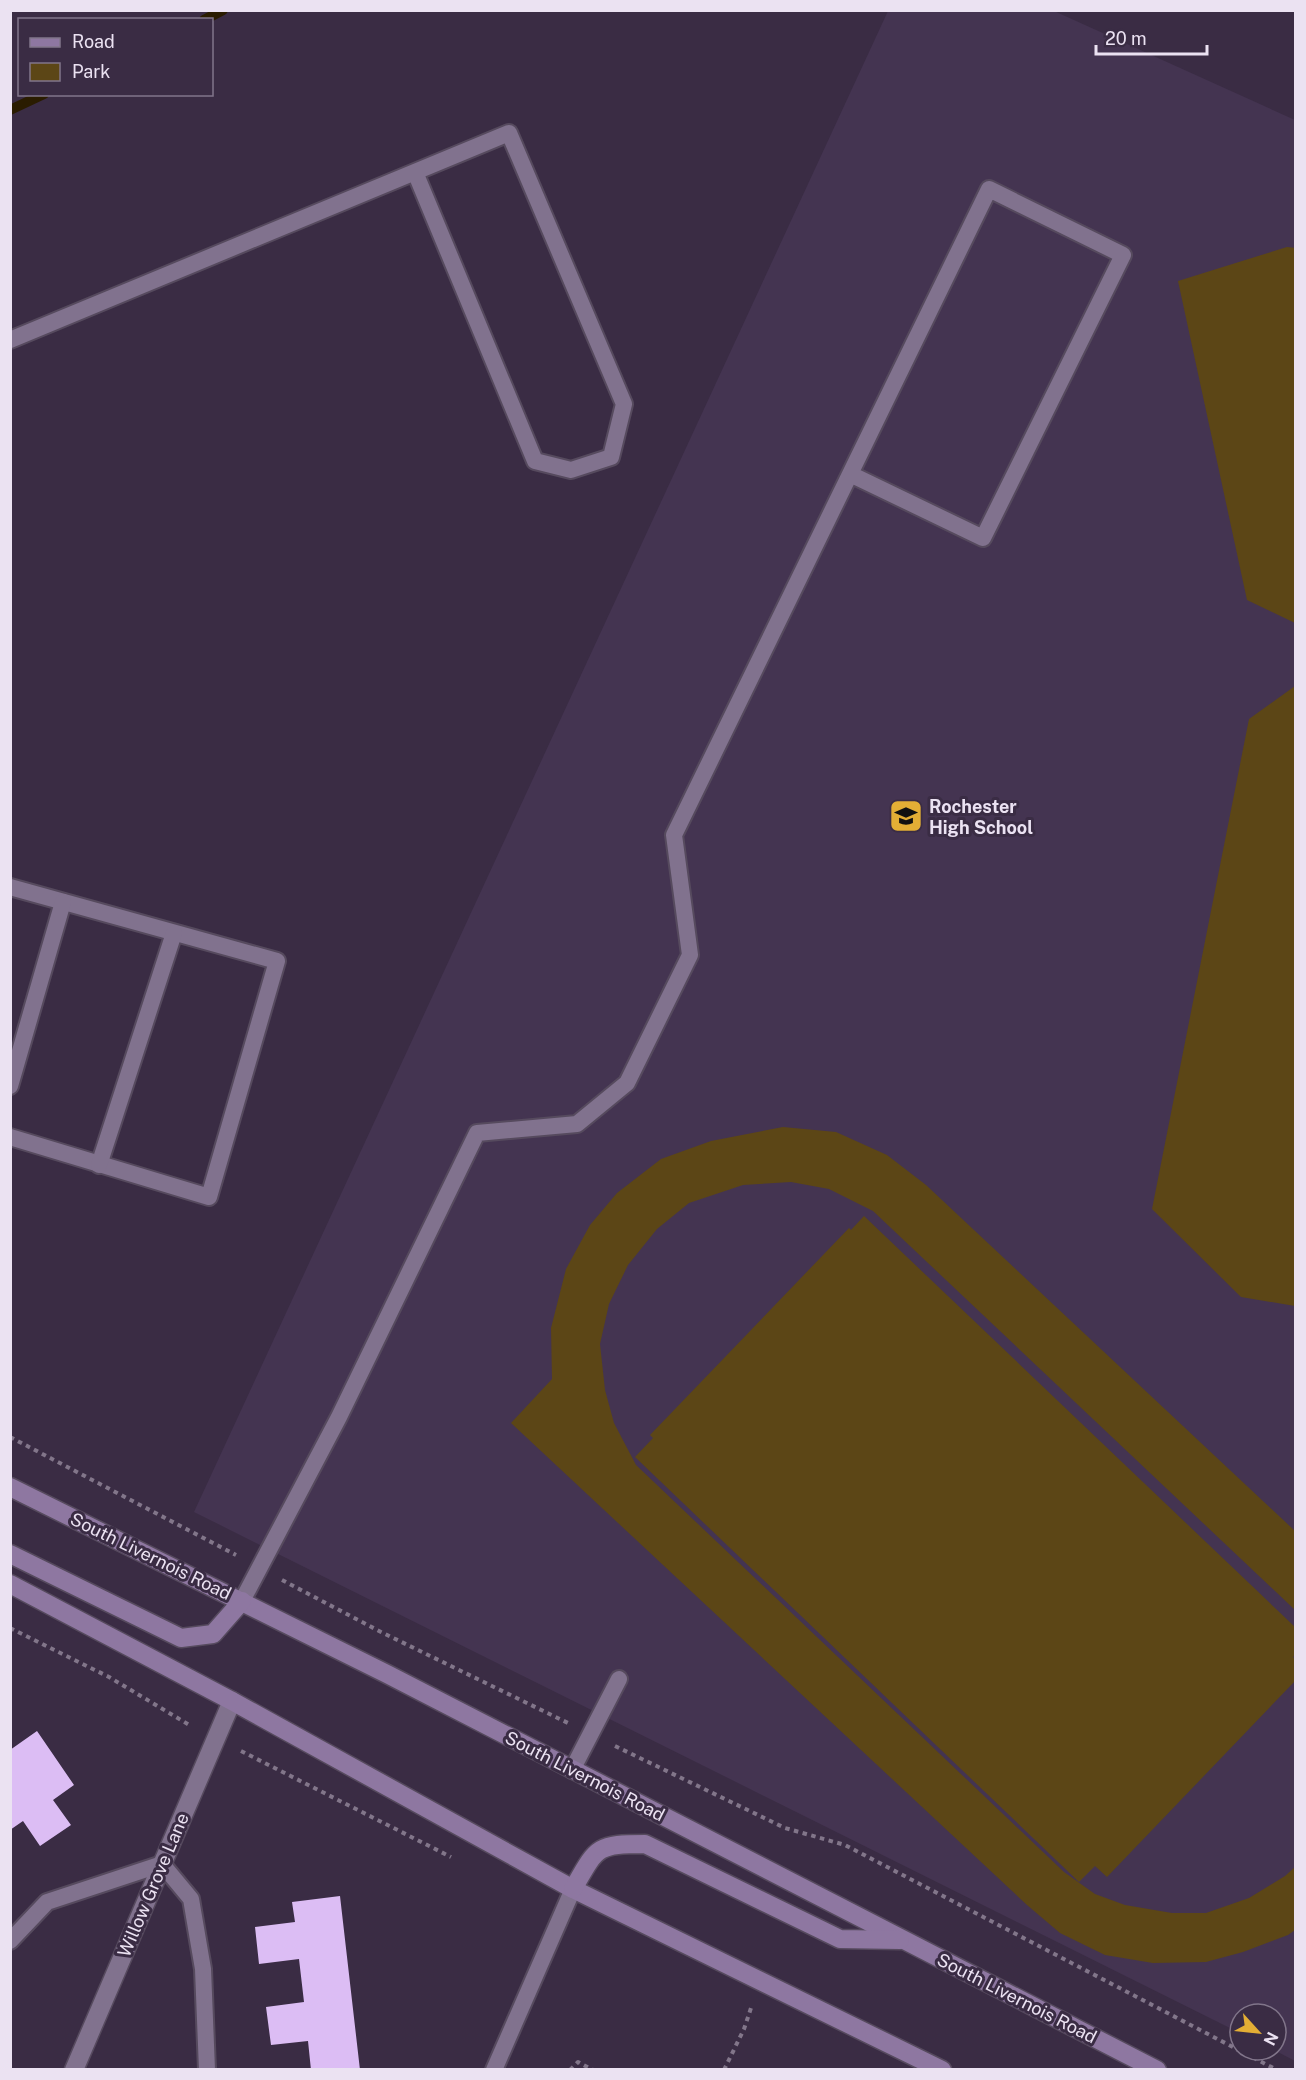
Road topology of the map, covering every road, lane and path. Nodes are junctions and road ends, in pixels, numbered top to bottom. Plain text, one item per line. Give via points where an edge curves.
1 (415, 172) junction
2 (10, 340) edge
3 (850, 474) junction
4 (10, 887) edge
5 (63, 902) junction
6 (174, 933) junction
7 (10, 1086) edge
8 (10, 1137) edge
9 (99, 1165) junction
10 (10, 1437) edge
11 (10, 1487) edge
12 (10, 1554) edge
13 (260, 1568) junction
14 (10, 1584) edge
15 (242, 1601) junction
16 (10, 1628) edge
17 (619, 1679) dead end
18 (232, 1701) junction
19 (177, 1719) dead end
20 (591, 1734) junction
21 (264, 1762) dead end
22 (572, 1770) junction
23 (452, 1858) dead end
24 (162, 1864) junction
25 (573, 1889) junction
26 (10, 1941) edge
27 (905, 1941) junction
28 (751, 2008) dead end
29 (74, 2070) edge
30 (207, 2070) edge
31 (494, 2070) edge
32 (570, 2070) edge
33 (593, 2070) edge
34 (724, 2070) edge
35 (942, 2070) edge
36 (1157, 2070) edge
37 (1278, 2070) edge

1 - 1 lane via 509,133 624,404 611,457 571,470 535,461
1 - 2 lane
3 - 3 lane via 989,189 1123,255 983,538
3 - 13 lane via 674,835 690,955 627,1083 577,1124 477,1133 339,1418
4 - 5 lane
5 - 6 lane
5 - 7 lane
6 - 9 lane
6 - 9 lane via 277,962 209,1197
8 - 9 lane
10 - 13 path
11 - 15 main road, South Livernois Road
12 - 15 main road via 181,1638 213,1634
13 - 15 lane
13 - 20 path
14 - 18 main road
15 - 22 main road, South Livernois Road
16 - 19 path via 109,1677
17 - 20 lane
18 - 24 street, Willow Grove Lane
18 - 25 main road
20 - 22 lane
20 - 37 path via 784,1828 845,1845
21 - 23 path
22 - 27 main road, South Livernois Road
24 - 26 lane via 47,1902
24 - 29 street, Willow Grove Lane
24 - 30 lane via 191,1899 203,1969
25 - 27 main road via 599,1850 612,1844 645,1844 840,1939
25 - 31 lane
25 - 35 main road
27 - 36 main road, South Livernois Road
28 - 34 path
32 - 33 path via 578,2062

